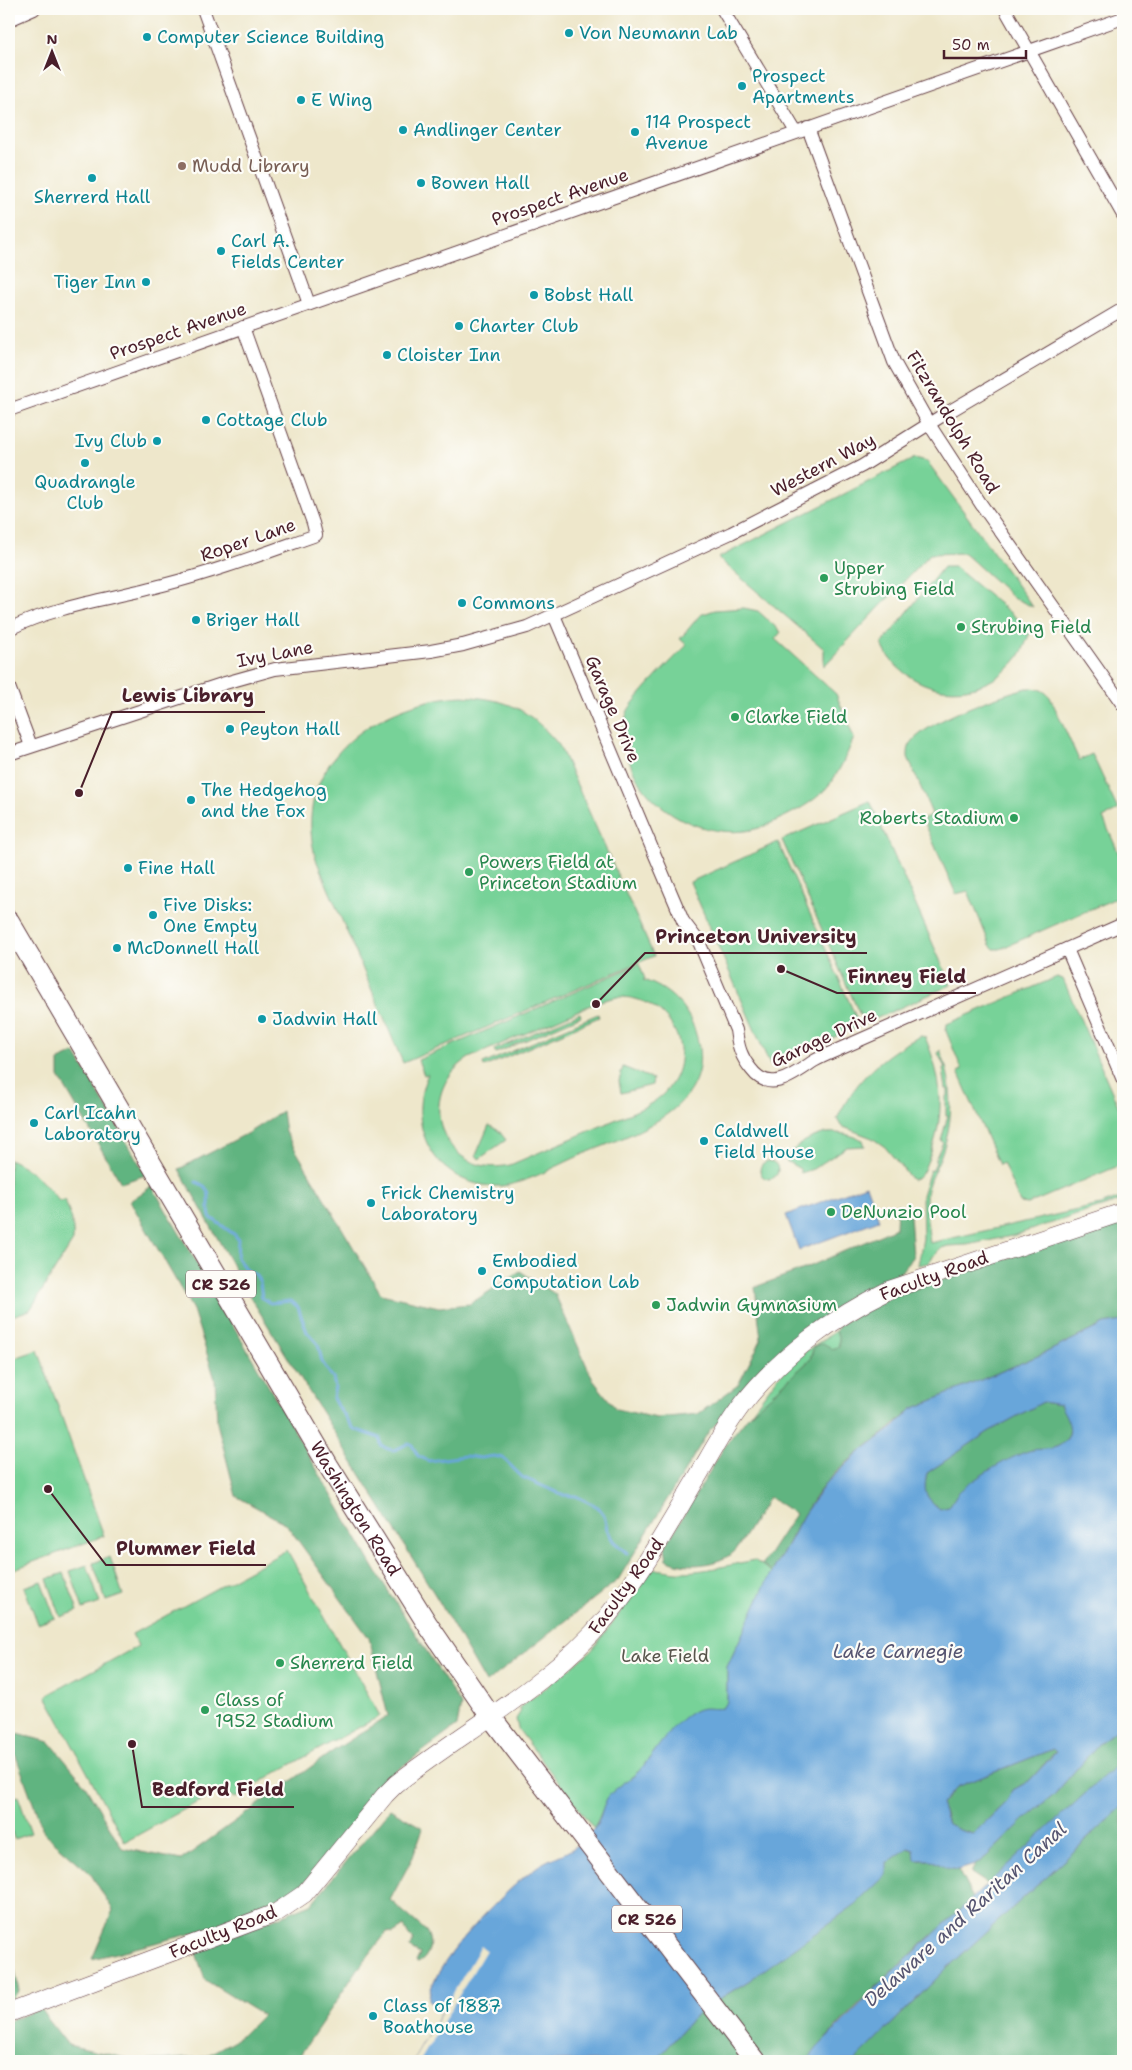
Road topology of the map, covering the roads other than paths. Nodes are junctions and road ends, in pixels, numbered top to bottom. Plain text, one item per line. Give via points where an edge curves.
1 (34, 9) edge
2 (203, 9) edge
3 (722, 9) edge
4 (1005, 9) edge
5 (1123, 18) edge
6 (9, 20) edge
7 (1030, 52) junction
8 (802, 130) junction
9 (1123, 216) edge
10 (309, 304) junction
11 (1123, 309) edge
12 (243, 327) junction
13 (9, 410) edge
14 (929, 424) junction
15 (554, 614) junction
16 (526, 627) joint
17 (9, 628) edge
18 (9, 687) edge
19 (1123, 705) edge
20 (31, 746) junction
21 (9, 754) edge
22 (9, 921) edge
23 (1123, 924) edge
24 (1067, 949) junction
25 (1123, 1080) edge
26 (1123, 1212) edge
27 (491, 1717) junction
28 (9, 2013) edge
29 (755, 2061) edge

1 - 6 street
2 - 10 street
3 - 8 street, Fitzrandolph Road
4 - 7 street
5 - 7 street, Prospect Avenue
7 - 8 street, Prospect Avenue
7 - 9 street
8 - 10 street, Prospect Avenue
8 - 14 street, Fitzrandolph Road via 894,362
10 - 12 street, Prospect Avenue
11 - 14 street, Western Way
12 - 13 street, Prospect Avenue
12 - 17 street, Roper Lane via 316,535 222,568 77,604
14 - 15 street, Western Way via 862,466 731,533
14 - 19 street, Fitzrandolph Road via 981,504
15 - 16 street, Western Way
15 - 24 street, Garage Drive via 657,862 683,921 698,942 736,1030 743,1059 765,1081 792,1076 835,1051
16 - 20 street, Ivy Lane via 431,651 275,669
18 - 20 street
20 - 21 street, Ivy Lane
22 - 27 main road, Washington Road / CR 526 via 328,1465 428,1625
23 - 24 street, Garage Drive
24 - 25 street
26 - 27 street, Faculty Road via 889,1290 803,1344 766,1379 732,1419 651,1557 606,1618 567,1658
27 - 28 street, Faculty Road via 384,1795 304,1894 276,1913
27 - 29 main road, Washington Road / CR 526

